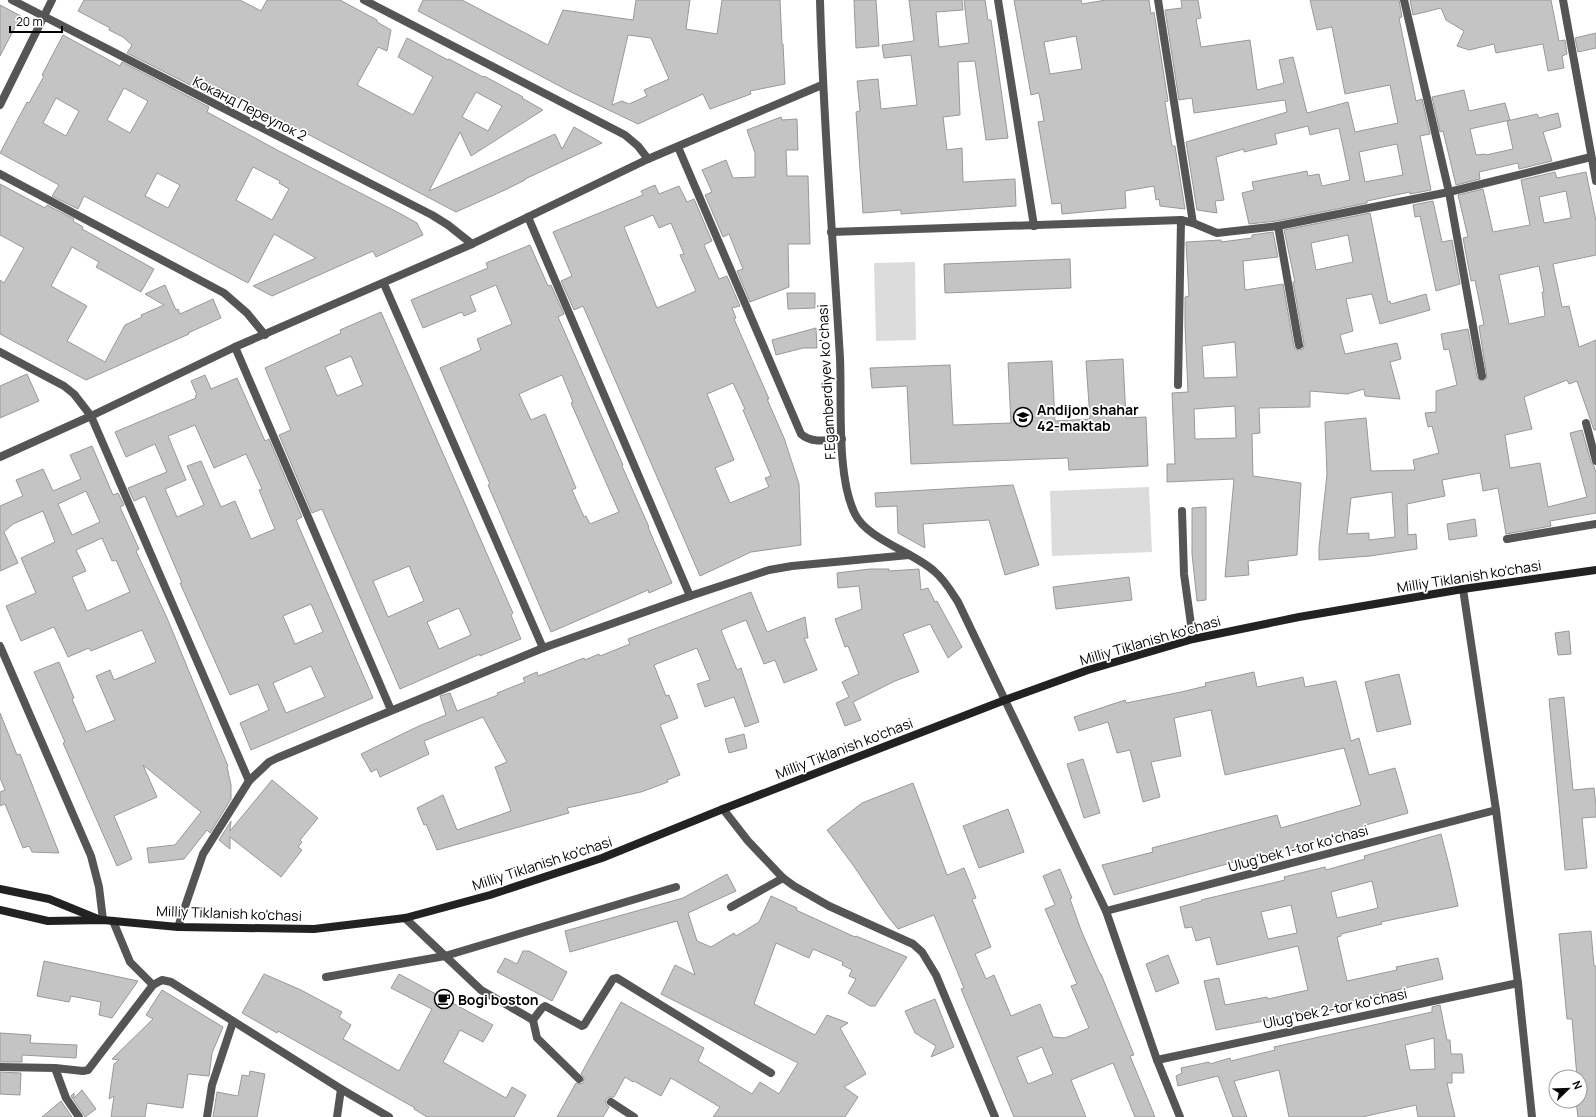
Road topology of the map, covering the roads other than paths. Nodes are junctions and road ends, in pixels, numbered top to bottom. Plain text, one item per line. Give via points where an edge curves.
1 (12, 0) edge
2 (52, 0) edge
3 (364, 0) edge
4 (820, 0) edge
5 (998, 0) edge
6 (1158, 0) edge
7 (1404, 0) edge
8 (1563, 0) edge
9 (44, 16) junction
10 (822, 85) junction
11 (0, 105) edge
12 (678, 146) junction
13 (1591, 157) junction
14 (648, 160) junction
15 (0, 174) edge
16 (1596, 181) edge
17 (1449, 192) junction
18 (528, 217) junction
19 (1181, 220) junction
20 (1193, 223) junction
21 (1034, 226) junction
22 (1278, 226) junction
23 (831, 232) junction
24 (472, 244) junction
25 (384, 284) junction
26 (266, 334) junction
27 (1299, 345) dead end
28 (235, 347) junction
29 (0, 352) edge
30 (1482, 376) dead end
31 (1178, 385) dead end
32 (91, 416) junction
33 (1586, 422) dead end
34 (842, 439) junction
35 (0, 457) edge
36 (1596, 461) edge
37 (1182, 511) dead end
38 (1596, 524) edge
39 (1507, 539) dead end
40 (910, 555) junction
41 (1596, 570) edge
42 (1463, 589) junction
43 (690, 596) junction
44 (1193, 639) junction
45 (0, 646) edge
46 (544, 648) junction
47 (1005, 700) junction
48 (391, 710) junction
49 (249, 780) junction
50 (723, 809) junction
51 (1496, 810) junction
52 (783, 878) junction
53 (676, 887) dead end
54 (0, 889) edge
55 (731, 907) dead end
56 (0, 910) edge
57 (1106, 911) junction
58 (405, 918) junction
59 (103, 920) junction
60 (113, 921) junction
61 (178, 927) junction
62 (445, 956) junction
63 (326, 976) dead end
64 (1518, 983) junction
65 (153, 985) junction
66 (533, 1020) junction
67 (233, 1022) junction
68 (1157, 1060) junction
69 (0, 1068) edge
70 (56, 1068) junction
71 (771, 1073) dead end
72 (578, 1079) dead end
73 (341, 1089) junction
74 (611, 1102) dead end
75 (79, 1117) edge
76 (207, 1117) edge
77 (337, 1117) edge
78 (389, 1117) edge
79 (634, 1117) edge
80 (995, 1117) edge
81 (1180, 1117) edge
82 (1532, 1117) edge

1 - 9 street, Коканд Πереулок 2
2 - 9 street
3 - 14 street via 625,136 638,146
4 - 10 street, F.Egamberdiyev kо‘chasi
5 - 21 street
6 - 20 street
7 - 17 street
8 - 13 street
9 - 11 street
9 - 24 street, Коканд Πереулок 2 via 432,215
10 - 12 street
10 - 23 street, F.Egamberdiyev kо‘chasi
12 - 14 street
12 - 34 street via 802,434 811,440
13 - 16 street
13 - 17 street
14 - 18 street
15 - 26 street via 224,292
17 - 22 street
17 - 30 street
18 - 24 street
18 - 43 street
19 - 20 street
19 - 21 street
19 - 31 street
20 - 22 street via 1217,233
21 - 23 street
22 - 27 street
23 - 34 street, F.Egamberdiyev kо‘chasi via 840,359
24 - 25 street
25 - 26 street
25 - 46 street
26 - 28 street
28 - 32 street
28 - 48 street
29 - 32 street via 64,386 74,394
32 - 35 street
32 - 49 street
33 - 36 street
34 - 40 street, F.Egamberdiyev kо‘chasi via 848,495 855,515 866,529
37 - 44 street via 1184,574
38 - 39 street
40 - 43 street via 769,570
40 - 47 street, F.Egamberdiyev kо‘chasi via 934,570 958,602
41 - 42 main road, Milliy Tiklanish ko'chasi
42 - 44 main road, Milliy Tiklanish ko'chasi via 1300,617
42 - 51 street
43 - 46 street
44 - 47 main road, Milliy Tiklanish ko'chasi via 1088,670
45 - 59 street via 91,856 99,887
46 - 48 street
47 - 50 main road, Milliy Tiklanish ko'chasi
47 - 57 street, F.Egamberdiyev kо‘chasi
48 - 49 street via 277,758
49 - 61 street via 204,854
50 - 52 street via 748,841
50 - 58 main road, Milliy Tiklanish ko'chasi via 602,858 490,895
51 - 57 street, Ulug‘bek 1-tor koʻchasi
51 - 64 street
52 - 55 street
52 - 80 street via 829,906 913,944 922,952 936,975
53 - 62 street
54 - 59 main road, Milliy Tiklanish ko'chasi via 49,900
56 - 59 main road, Milliy Tiklanish ko'chasi via 48,921
57 - 68 street, F.Egamberdiyev kо‘chasi
58 - 61 main road, Milliy Tiklanish ko'chasi via 314,928
58 - 62 street
59 - 60 main road, Milliy Tiklanish ko'chasi
60 - 61 main road, Milliy Tiklanish ko'chasi
60 - 65 street via 130,962
62 - 63 street
62 - 66 street via 481,990
64 - 68 street, Ulug‘bek 2-tor koʻchasi
64 - 82 street
65 - 67 street via 162,980 171,982
65 - 70 street via 88,1070
66 - 71 street via 545,1006 584,1025 613,980 617,978
66 - 72 street via 538,1038
67 - 73 street
67 - 76 street via 212,1085
68 - 81 street, F.Egamberdiyev kо‘chasi
69 - 70 street
70 - 75 street via 66,1098
73 - 77 street
73 - 78 street
74 - 79 street

